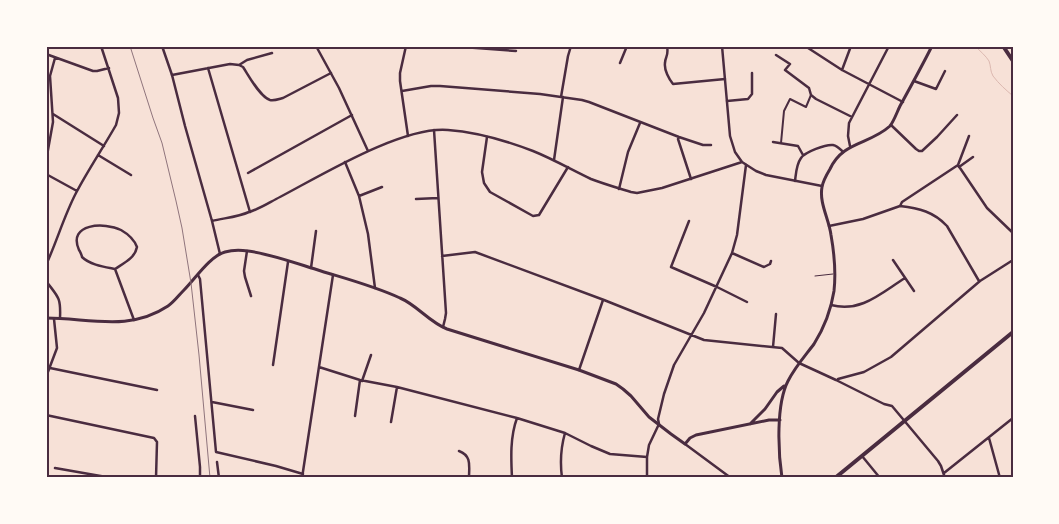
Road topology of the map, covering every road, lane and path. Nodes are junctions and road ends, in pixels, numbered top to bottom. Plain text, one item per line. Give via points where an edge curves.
1 (101, 46) edge
2 (162, 46) edge
3 (316, 46) edge
4 (406, 46) edge
5 (449, 46) edge
6 (571, 46) edge
7 (627, 46) edge
8 (667, 46) edge
9 (722, 46) edge
10 (851, 46) edge
11 (889, 46) edge
12 (932, 46) edge
13 (1003, 46) edge
14 (461, 47) edge
15 (807, 47) edge
16 (516, 51) dead end
17 (272, 53) dead end
18 (46, 54) edge
19 (776, 55) dead end
20 (55, 58) junction
21 (1013, 60) edge
22 (620, 63) dead end
23 (240, 65) junction
24 (109, 68) junction
25 (208, 68) junction
26 (842, 70) junction
27 (945, 71) dead end
28 (331, 73) junction
29 (752, 73) dead end
30 (172, 75) junction
31 (725, 79) junction
32 (914, 81) junction
33 (869, 84) junction
34 (402, 91) junction
35 (811, 95) junction
36 (562, 97) junction
37 (727, 101) junction
38 (903, 102) junction
39 (53, 114) junction
40 (352, 115) junction
41 (957, 115) dead end
42 (852, 117) junction
43 (640, 123) junction
44 (891, 125) junction
45 (434, 130) junction
46 (408, 136) junction
47 (969, 136) dead end
48 (679, 137) junction
49 (487, 138) junction
50 (773, 142) dead end
51 (781, 143) junction
52 (711, 145) dead end
53 (104, 146) junction
54 (850, 146) junction
55 (368, 152) junction
56 (843, 152) junction
57 (98, 155) junction
58 (803, 156) junction
59 (973, 157) dead end
60 (554, 160) junction
61 (46, 161) edge
62 (345, 162) junction
63 (742, 162) junction
64 (746, 165) junction
65 (958, 166) junction
66 (568, 167) junction
67 (248, 172) dead end
68 (46, 174) edge
69 (131, 175) dead end
70 (691, 179) junction
71 (795, 181) junction
72 (822, 186) junction
73 (382, 187) dead end
74 (619, 189) junction
75 (77, 191) junction
76 (359, 196) junction
77 (438, 198) junction
78 (416, 199) dead end
79 (900, 206) junction
80 (250, 212) junction
81 (212, 221) junction
82 (688, 221) dead end
83 (829, 226) junction
84 (316, 231) dead end
85 (1013, 233) edge
86 (247, 251) junction
87 (732, 253) junction
88 (220, 254) junction
89 (442, 256) junction
90 (893, 260) dead end
91 (1013, 260) edge
92 (771, 261) dead end
93 (288, 262) junction
94 (46, 265) edge
95 (311, 268) junction
96 (115, 269) junction
97 (198, 275) junction
98 (333, 275) junction
99 (835, 275) junction
100 (815, 276) dead end
101 (904, 278) junction
102 (46, 281) edge
103 (980, 281) junction
104 (717, 287) junction
105 (375, 288) junction
106 (914, 291) dead end
107 (251, 296) dead end
108 (604, 300) junction
109 (747, 302) dead end
110 (831, 305) junction
111 (776, 314) dead end
112 (46, 318) edge
113 (54, 318) junction
114 (60, 318) junction
115 (134, 320) junction
116 (443, 327) junction
117 (1013, 332) edge
118 (691, 336) junction
119 (773, 347) junction
120 (371, 355) dead end
121 (799, 363) junction
122 (273, 365) dead end
123 (319, 367) junction
124 (50, 368) junction
125 (579, 370) junction
126 (46, 377) edge
127 (361, 380) junction
128 (836, 380) junction
129 (397, 386) junction
130 (786, 386) junction
131 (157, 390) dead end
132 (212, 402) junction
133 (253, 410) dead end
134 (46, 415) edge
135 (195, 416) dead end
136 (355, 416) dead end
137 (517, 418) junction
138 (1013, 418) edge
139 (780, 420) junction
140 (904, 421) junction
141 (391, 422) dead end
142 (658, 424) junction
143 (749, 424) junction
144 (565, 433) junction
145 (988, 438) junction
146 (685, 444) junction
147 (459, 451) dead end
148 (862, 456) junction
149 (647, 457) junction
150 (217, 462) dead end
151 (55, 468) dead end
152 (944, 473) junction
153 (303, 476) edge
154 (782, 476) edge
155 (448, 477) edge
156 (112, 478) edge
157 (156, 478) edge
158 (200, 478) edge
159 (219, 478) edge
160 (454, 478) edge
161 (469, 478) edge
162 (512, 478) edge
163 (562, 478) edge
164 (646, 478) edge
165 (731, 478) edge
166 (836, 478) edge
167 (880, 478) edge
168 (945, 478) edge
169 (1000, 478) edge

1 - 24 street
2 - 30 street
3 - 28 street
4 - 34 street via 400,73
5 - 14 street
6 - 36 street
7 - 22 street
8 - 31 street via 664,63 673,84
9 - 31 street
10 - 26 street
11 - 33 street
12 - 32 main road
13 - 21 main road
14 - 16 street
15 - 26 street
17 - 23 street
18 - 20 street
19 - 35 street via 790,64 785,70 809,88
20 - 24 street via 93,71
20 - 39 street via 50,76
23 - 25 street
23 - 28 street via 269,100 283,98
24 - 53 street via 119,113
25 - 30 street
25 - 80 street
26 - 33 street
27 - 32 street via 936,89
28 - 40 street
29 - 37 street via 752,94 748,99
30 - 81 street
31 - 37 street
32 - 38 main road
33 - 38 street
33 - 42 street
34 - 36 street via 440,86
34 - 46 street
35 - 42 street
35 - 51 street via 806,106 790,99 784,111
36 - 43 street via 589,102
36 - 60 street
37 - 63 street via 731,140
38 - 44 main road
39 - 53 street
39 - 61 street
40 - 55 street
40 - 67 street
41 - 44 street via 922,151
42 - 54 street via 848,132
43 - 48 street
43 - 74 street via 628,152
44 - 54 main road
45 - 46 street
45 - 49 street via 460,131
45 - 77 street
46 - 55 street
47 - 65 street
48 - 52 street
48 - 70 street
49 - 60 street
49 - 66 street via 482,172 484,183 490,192 533,216 539,215
50 - 51 street
51 - 58 street via 798,146
53 - 57 street
54 - 56 main road
55 - 62 street
56 - 58 street via 830,145
56 - 72 main road via 832,164
57 - 69 street
57 - 75 street
58 - 71 street via 798,163
59 - 65 street
60 - 66 street
62 - 76 street
62 - 80 street
63 - 64 street
63 - 70 street
64 - 71 street via 766,175
64 - 87 street
65 - 79 street
65 - 85 street via 987,208
66 - 74 street
68 - 75 street
70 - 74 street via 637,193
71 - 72 street
72 - 83 main road
73 - 76 street
75 - 94 street
76 - 105 street
77 - 78 street
77 - 89 street
79 - 83 street
79 - 103 street via 923,210 940,219
80 - 81 street
81 - 88 street
82 - 104 street via 671,267
83 - 99 main road
84 - 95 street
86 - 88 main road
86 - 93 main road
86 - 107 street via 244,271
87 - 92 street via 764,267
87 - 104 street
88 - 97 main road
89 - 108 street via 475,252
89 - 116 street via 446,313
90 - 101 street
91 - 103 street
93 - 95 main road
93 - 122 street
95 - 98 main road
96 - 96 street via 82,257 76,239 85,228 105,225 123,231 133,239 137,247 135,254
96 - 115 street
97 - 115 main road via 170,305
97 - 132 street
98 - 105 main road
98 - 123 street
99 - 100 lane
99 - 110 main road
101 - 106 street
101 - 110 street via 860,305
102 - 114 street via 60,299
103 - 128 street via 891,357 864,372
104 - 109 street
104 - 118 street
105 - 116 main road via 401,298
108 - 118 street
108 - 125 street
110 - 121 main road via 824,326
111 - 119 street
112 - 113 main road
113 - 114 main road
113 - 124 street via 58,348
114 - 115 main road via 104,322
116 - 125 main road
117 - 140 main road
118 - 119 street
118 - 142 street via 674,365
119 - 121 street via 782,348
120 - 127 street
121 - 128 street
121 - 130 main road
123 - 127 street
123 - 153 street
124 - 126 street
124 - 131 street
125 - 142 main road via 616,384
127 - 129 street
127 - 136 street
128 - 140 street via 892,406
129 - 137 street
129 - 141 street
130 - 139 main road
130 - 143 main road
132 - 133 street
132 - 153 street via 216,452
134 - 157 street via 154,438 157,442
135 - 158 street
137 - 144 street
137 - 162 street via 511,445
138 - 145 street
139 - 143 main road
139 - 154 main road
140 - 148 main road
140 - 152 street via 938,461
142 - 146 main road
142 - 149 street
143 - 146 main road via 693,436
144 - 149 street via 610,454
144 - 163 street
145 - 152 street
145 - 169 street
146 - 165 street
147 - 161 street via 468,456
148 - 166 main road
148 - 167 street
149 - 164 street
150 - 159 street
151 - 156 street
152 - 168 street
155 - 160 street

